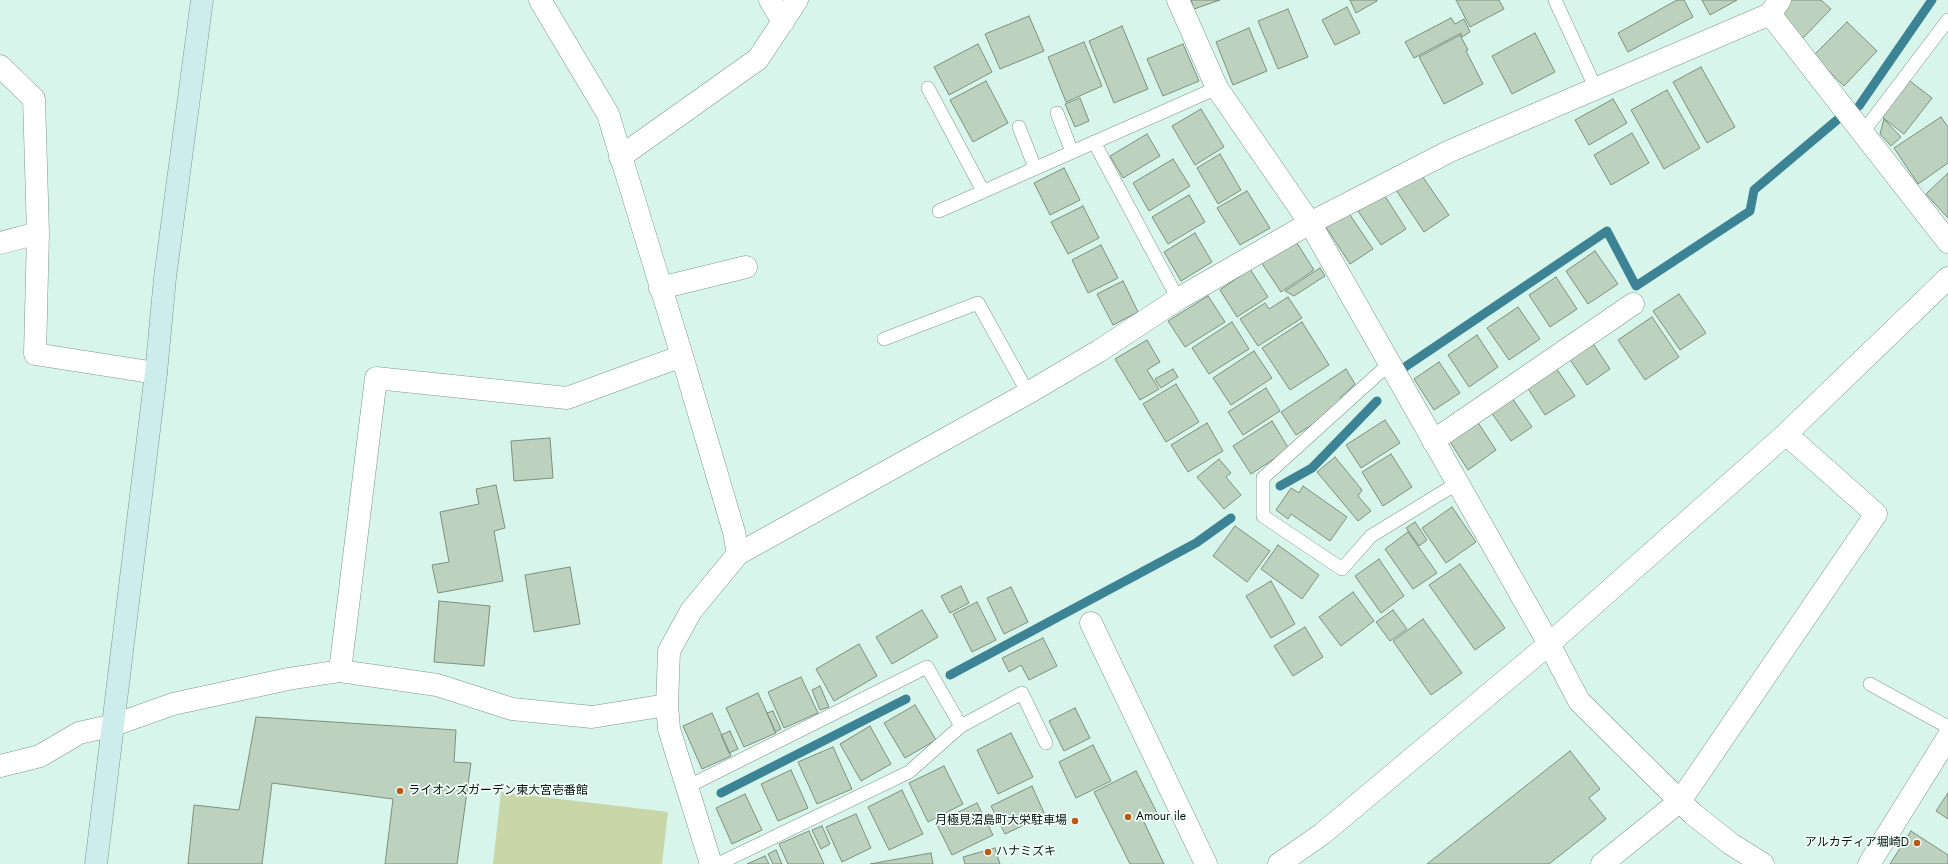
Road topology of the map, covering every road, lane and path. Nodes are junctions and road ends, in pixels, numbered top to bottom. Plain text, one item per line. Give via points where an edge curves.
1 (202, 0) edge
2 (540, 0) edge
3 (770, 0) edge
4 (797, 0) edge
5 (1178, 0) edge
6 (1555, 0) edge
7 (1775, 7) edge
8 (1948, 20) edge
9 (783, 22) junction
10 (0, 66) edge
11 (928, 88) dead end
12 (1217, 88) junction
13 (1596, 89) junction
14 (1057, 113) dead end
15 (1019, 127) dead end
16 (1862, 132) junction
17 (1094, 142) junction
18 (1072, 152) junction
19 (620, 157) junction
20 (1035, 168) junction
21 (983, 191) junction
22 (939, 211) dead end
23 (1310, 223) junction
24 (38, 233) junction
25 (1948, 242) edge
26 (0, 243) edge
27 (746, 267) dead end
28 (1948, 278) edge
29 (660, 288) junction
30 (1178, 299) junction
31 (1633, 304) dead end
32 (884, 339) dead end
33 (682, 356) junction
34 (1389, 364) junction
35 (156, 374) junction
36 (1028, 393) junction
37 (1786, 434) junction
38 (1433, 441) junction
39 (1456, 484) junction
40 (738, 554) junction
41 (1091, 623) dead end
42 (1549, 644) junction
43 (340, 671) junction
44 (1870, 684) dead end
45 (667, 705) junction
46 (114, 725) junction
47 (961, 726) junction
48 (1948, 728) edge
49 (1948, 737) edge
50 (1046, 743) dead end
51 (0, 766) edge
52 (688, 787) junction
53 (1680, 801) junction
54 (96, 864) edge
55 (711, 864) edge
56 (718, 864) edge
57 (1206, 864) edge
58 (1279, 864) edge
59 (1602, 864) edge
60 (1762, 864) edge
61 (1869, 864) edge

1 - 35 street via 165,278
2 - 19 street via 608,114
3 - 9 street
4 - 9 street
5 - 12 street
6 - 13 lane
7 - 13 street
7 - 16 street
8 - 16 lane
9 - 19 street via 758,59
10 - 24 street via 34,99
11 - 21 lane
12 - 17 lane
12 - 23 street
13 - 23 street via 1450,151
14 - 18 lane
15 - 20 lane
16 - 25 street
17 - 18 lane
17 - 30 lane
18 - 20 lane
19 - 29 street
20 - 21 lane
21 - 22 lane
23 - 30 street
23 - 34 street
24 - 26 street
24 - 35 street via 35,354
27 - 29 street
28 - 37 street
29 - 33 street
30 - 36 street via 1099,351
31 - 38 street
32 - 36 lane via 978,304
33 - 40 street via 734,532
33 - 43 street via 567,398 376,378
34 - 38 street
34 - 39 lane via 1263,478 1263,516 1342,569 1371,536
35 - 46 street
36 - 40 street
37 - 42 street
37 - 53 street via 1876,514
38 - 39 street
39 - 42 street
40 - 45 street via 691,612 669,651
41 - 57 street
42 - 53 street via 1579,701
42 - 58 street via 1322,834
43 - 45 street via 437,685 512,709 592,716
43 - 46 street via 288,679 172,704
44 - 48 lane
45 - 52 street via 669,729
46 - 51 street via 79,733 40,756
46 - 54 street
47 - 50 lane via 1022,693
47 - 52 lane via 927,667
47 - 56 lane via 909,772
49 - 61 street
52 - 55 street
53 - 59 street
53 - 60 street via 1731,844

